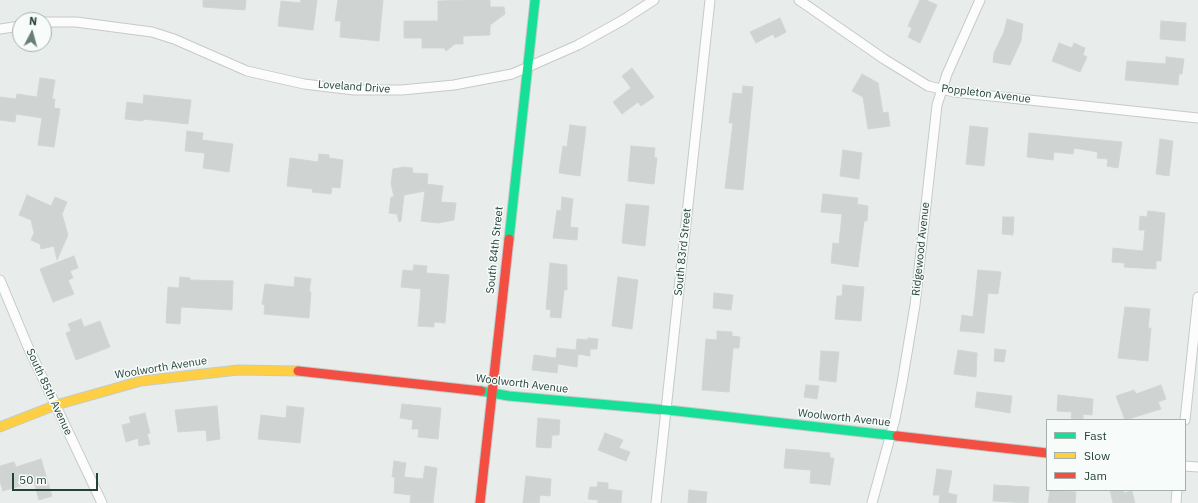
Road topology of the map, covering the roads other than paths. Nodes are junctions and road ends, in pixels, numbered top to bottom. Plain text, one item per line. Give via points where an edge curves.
1 (535, 0) edge
2 (654, 0) edge
3 (710, 0) edge
4 (799, 0) edge
5 (980, 0) edge
6 (52, 22) edge
7 (12, 27) edge
8 (0, 29) edge
9 (528, 67) junction
10 (942, 89) junction
11 (1198, 118) edge
12 (0, 280) edge
13 (1198, 297) edge
14 (492, 393) junction
15 (56, 405) junction
16 (666, 411) junction
17 (1185, 419) edge
18 (0, 426) edge
19 (891, 435) junction
20 (1046, 453) edge
21 (1186, 466) edge
22 (1198, 467) edge
23 (1177, 491) edge
24 (102, 503) edge
25 (480, 503) edge
26 (656, 503) edge
27 (872, 503) edge
28 (1176, 503) edge

1 - 9 street, South 84th Street
2 - 9 street, Loveland Drive via 578,45
3 - 16 street, South 83rd Street
4 - 10 street, Poppleton Avenue via 920,82
5 - 10 street, Ridgewood Avenue
6 - 9 street, Loveland Drive via 76,22 152,32 174,39 235,67 261,75 304,84 354,90 454,86 512,74
7 - 8 street
9 - 14 street, South 84th Street
10 - 11 street, Poppleton Avenue
10 - 19 street, Ridgewood Avenue via 937,105 930,159 915,305
12 - 15 street, South 85th Avenue
13 - 17 street
14 - 15 street, Woolworth Avenue via 321,373 238,370 142,381
14 - 16 street, Woolworth Avenue
14 - 25 street, South 84th Street
15 - 18 street, Woolworth Avenue
15 - 24 street, South 85th Avenue
16 - 19 street, Woolworth Avenue
16 - 26 street, South 83rd Street
19 - 20 street, Woolworth Avenue
19 - 27 street, Ridgewood Avenue
21 - 22 street
23 - 28 street

